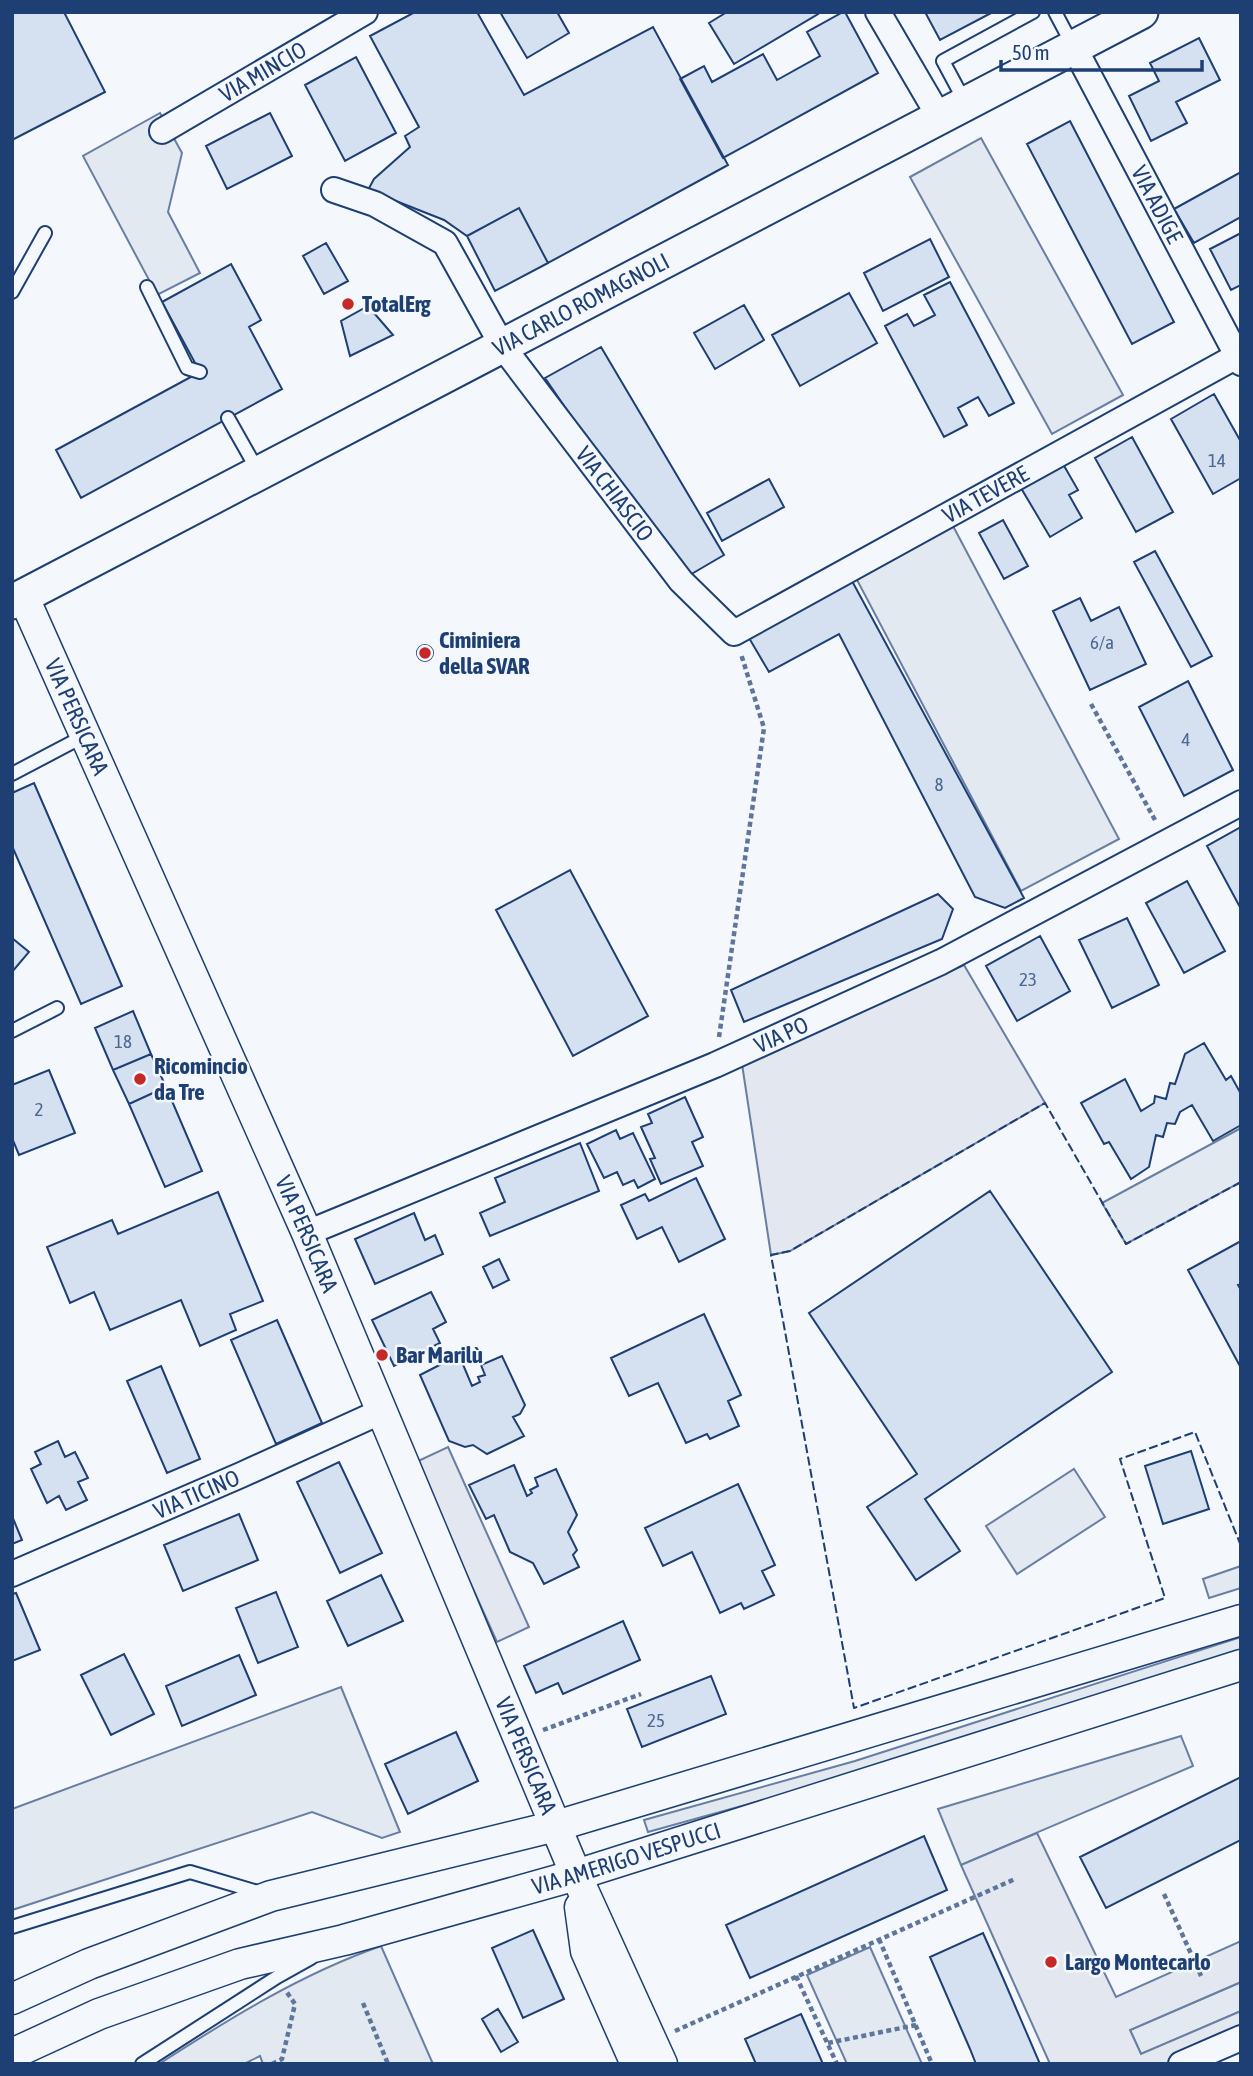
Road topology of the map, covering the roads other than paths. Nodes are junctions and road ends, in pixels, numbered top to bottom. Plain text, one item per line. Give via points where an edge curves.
1 (365, 12) edge
2 (878, 12) edge
3 (1032, 12) edge
4 (1055, 12) edge
5 (1140, 12) edge
6 (1074, 47) junction
7 (953, 111) junction
8 (162, 131) dead end
9 (334, 190) dead end
10 (45, 233) dead end
11 (147, 287) dead end
12 (12, 292) edge
13 (503, 347) junction
14 (1239, 359) edge
15 (200, 372) dead end
16 (228, 418) dead end
17 (260, 474) junction
18 (16, 608) edge
19 (734, 633) joint
20 (86, 735) junction
21 (12, 774) edge
22 (1241, 803) edge
23 (57, 1008) dead end
24 (12, 1031) edge
25 (307, 1233) junction
26 (380, 1412) junction
27 (12, 1574) edge
28 (1241, 1620) edge
29 (1241, 1665) edge
30 (556, 1826) junction
31 (576, 1875) junction
32 (271, 1896) junction
33 (12, 1927) edge
34 (344, 1940) junction
35 (12, 1999) edge
36 (1241, 2038) edge
37 (12, 2054) edge
38 (650, 2056) edge
39 (142, 2064) edge
40 (1181, 2064) edge

1 - 8 street, VIA MINCIO
2 - 7 street
3 - 7 lane via 943,61
4 - 6 lane
5 - 6 main road, VIA CARLO ROMAGNOLI
6 - 7 main road, VIA CARLO ROMAGNOLI
6 - 14 street, VIA ADIGE
7 - 13 main road, VIA CARLO ROMAGNOLI
9 - 13 street, VIA CHIASCIO via 375,204 445,243
10 - 12 lane
11 - 15 lane via 187,368
13 - 17 main road, VIA CARLO ROMAGNOLI
13 - 19 street, VIA CHIASCIO via 681,581
14 - 19 street, VIA TEVERE
16 - 17 lane
17 - 18 main road, VIA CARLO ROMAGNOLI
18 - 20 street, VIA PERSICARA
20 - 21 lane
20 - 25 street, VIA PERSICARA
22 - 25 street, VIA PO via 941,962 715,1065
23 - 24 lane
25 - 26 street, VIA PERSICARA
26 - 27 street, VIA TICINO
26 - 30 street, VIA PERSICARA
28 - 30 street
29 - 31 street, VIA AMERIGO VESPUCCI
30 - 31 street, VIA PERSICARA
30 - 32 street
31 - 34 street, VIA AMERIGO VESPUCCI
31 - 38 street, VIA PERSICARA
32 - 33 lane via 190,1872
32 - 35 street via 89,1964
34 - 37 street, VIA AMERIGO VESPUCCI via 240,1964 183,1983 99,2014
34 - 39 lane via 277,1977
36 - 40 street

